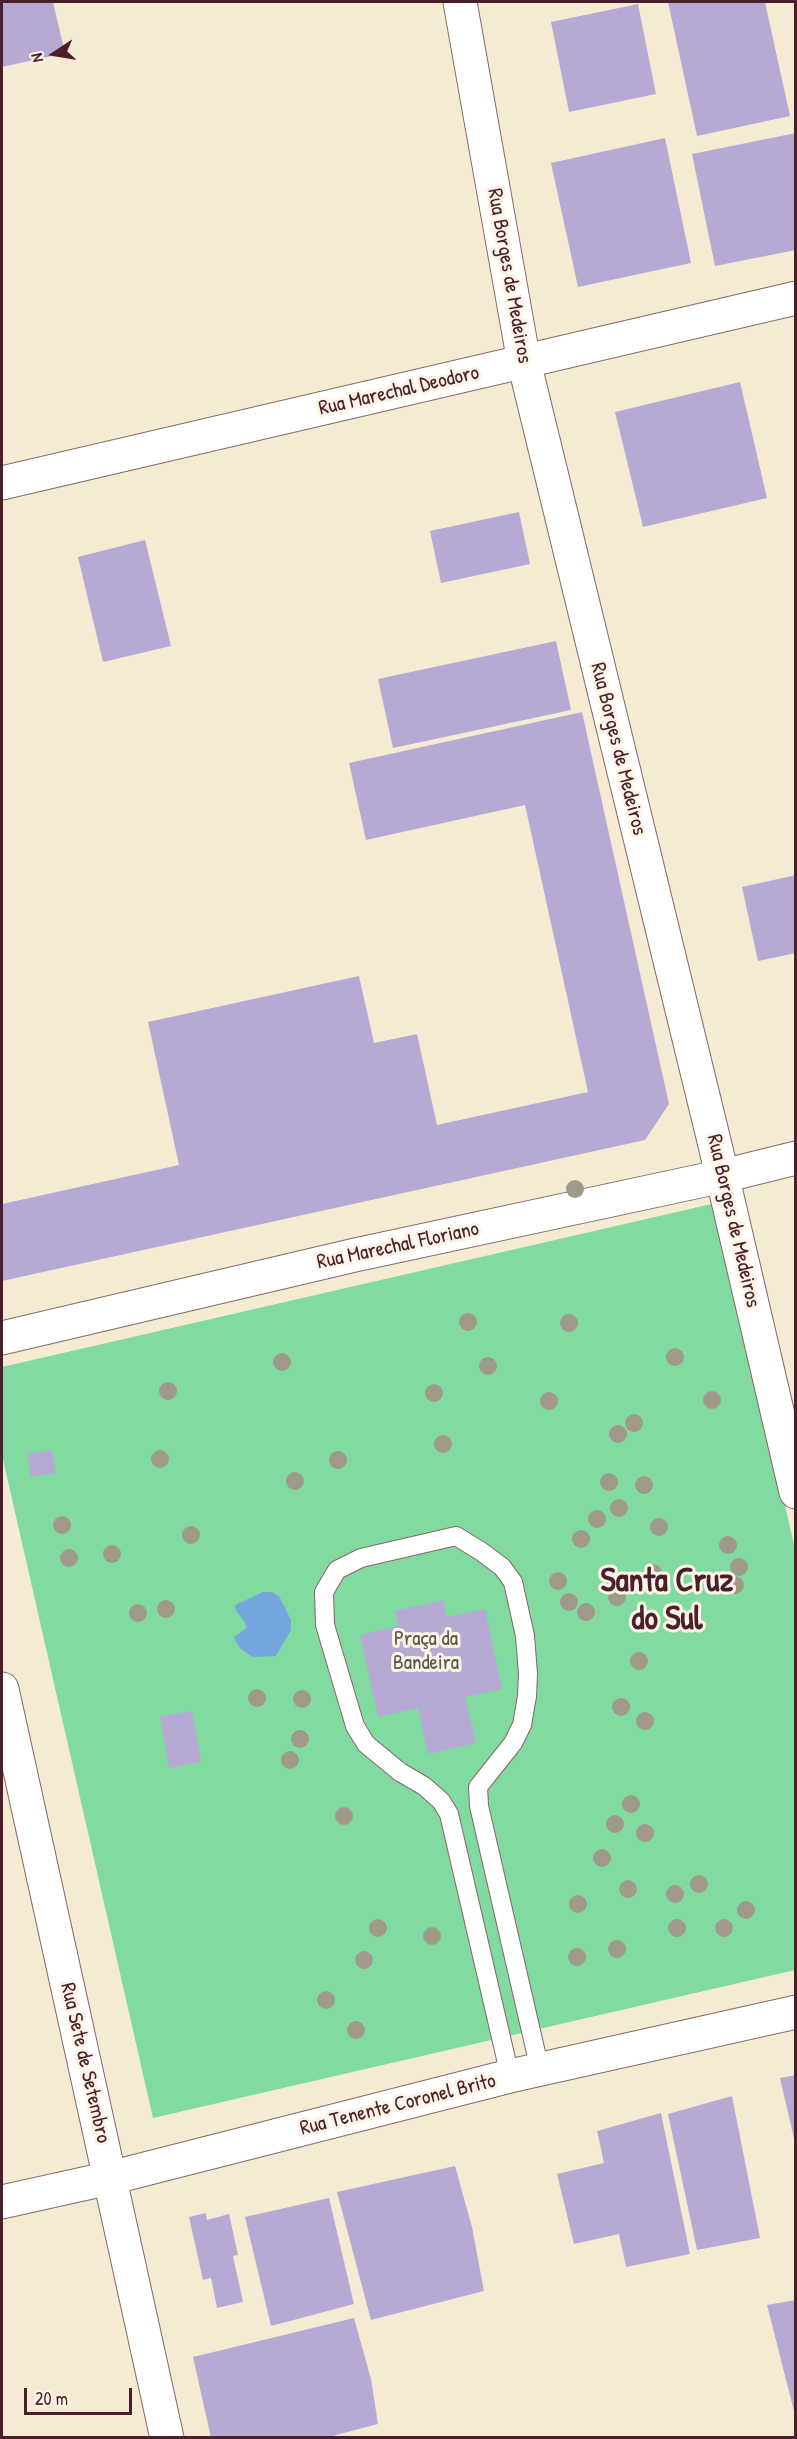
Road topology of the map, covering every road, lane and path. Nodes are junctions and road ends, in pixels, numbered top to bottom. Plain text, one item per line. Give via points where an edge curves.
1 (460, 2) edge
2 (795, 298) edge
3 (524, 362) junction
4 (2, 483) edge
5 (795, 1158) edge
6 (723, 1176) junction
7 (2, 1338) edge
8 (795, 1492) edge
9 (2, 1689) edge
10 (795, 2012) edge
11 (525, 2073) junction
12 (110, 2178) junction
13 (2, 2202) edge
14 (168, 2438) edge

1 - 3 street, Rua Borges de Medeiros
2 - 3 street, Rua Marechal Deodoro
3 - 4 street, Rua Marechal Deodoro
3 - 6 street, Rua Borges de Medeiros
5 - 6 street, Rua Marechal Floriano
6 - 7 street, Rua Marechal Floriano via 355,1255
6 - 8 street, Rua Borges de Medeiros
9 - 12 street, Rua Sete de Setembro
10 - 11 street, Rua Tenente Coronel Brito
11 - 11 lane via 449,1814 424,1786 366,1744 355,1726 325,1626 324,1592 337,1570 360,1558 456,1536 502,1567 513,1582 525,1636 528,1674 522,1725 513,1743 478,1787 478,1806
11 - 12 street, Rua Tenente Coronel Brito
12 - 13 street, Rua Tenente Coronel Brito
12 - 14 street, Rua Sete de Setembro

